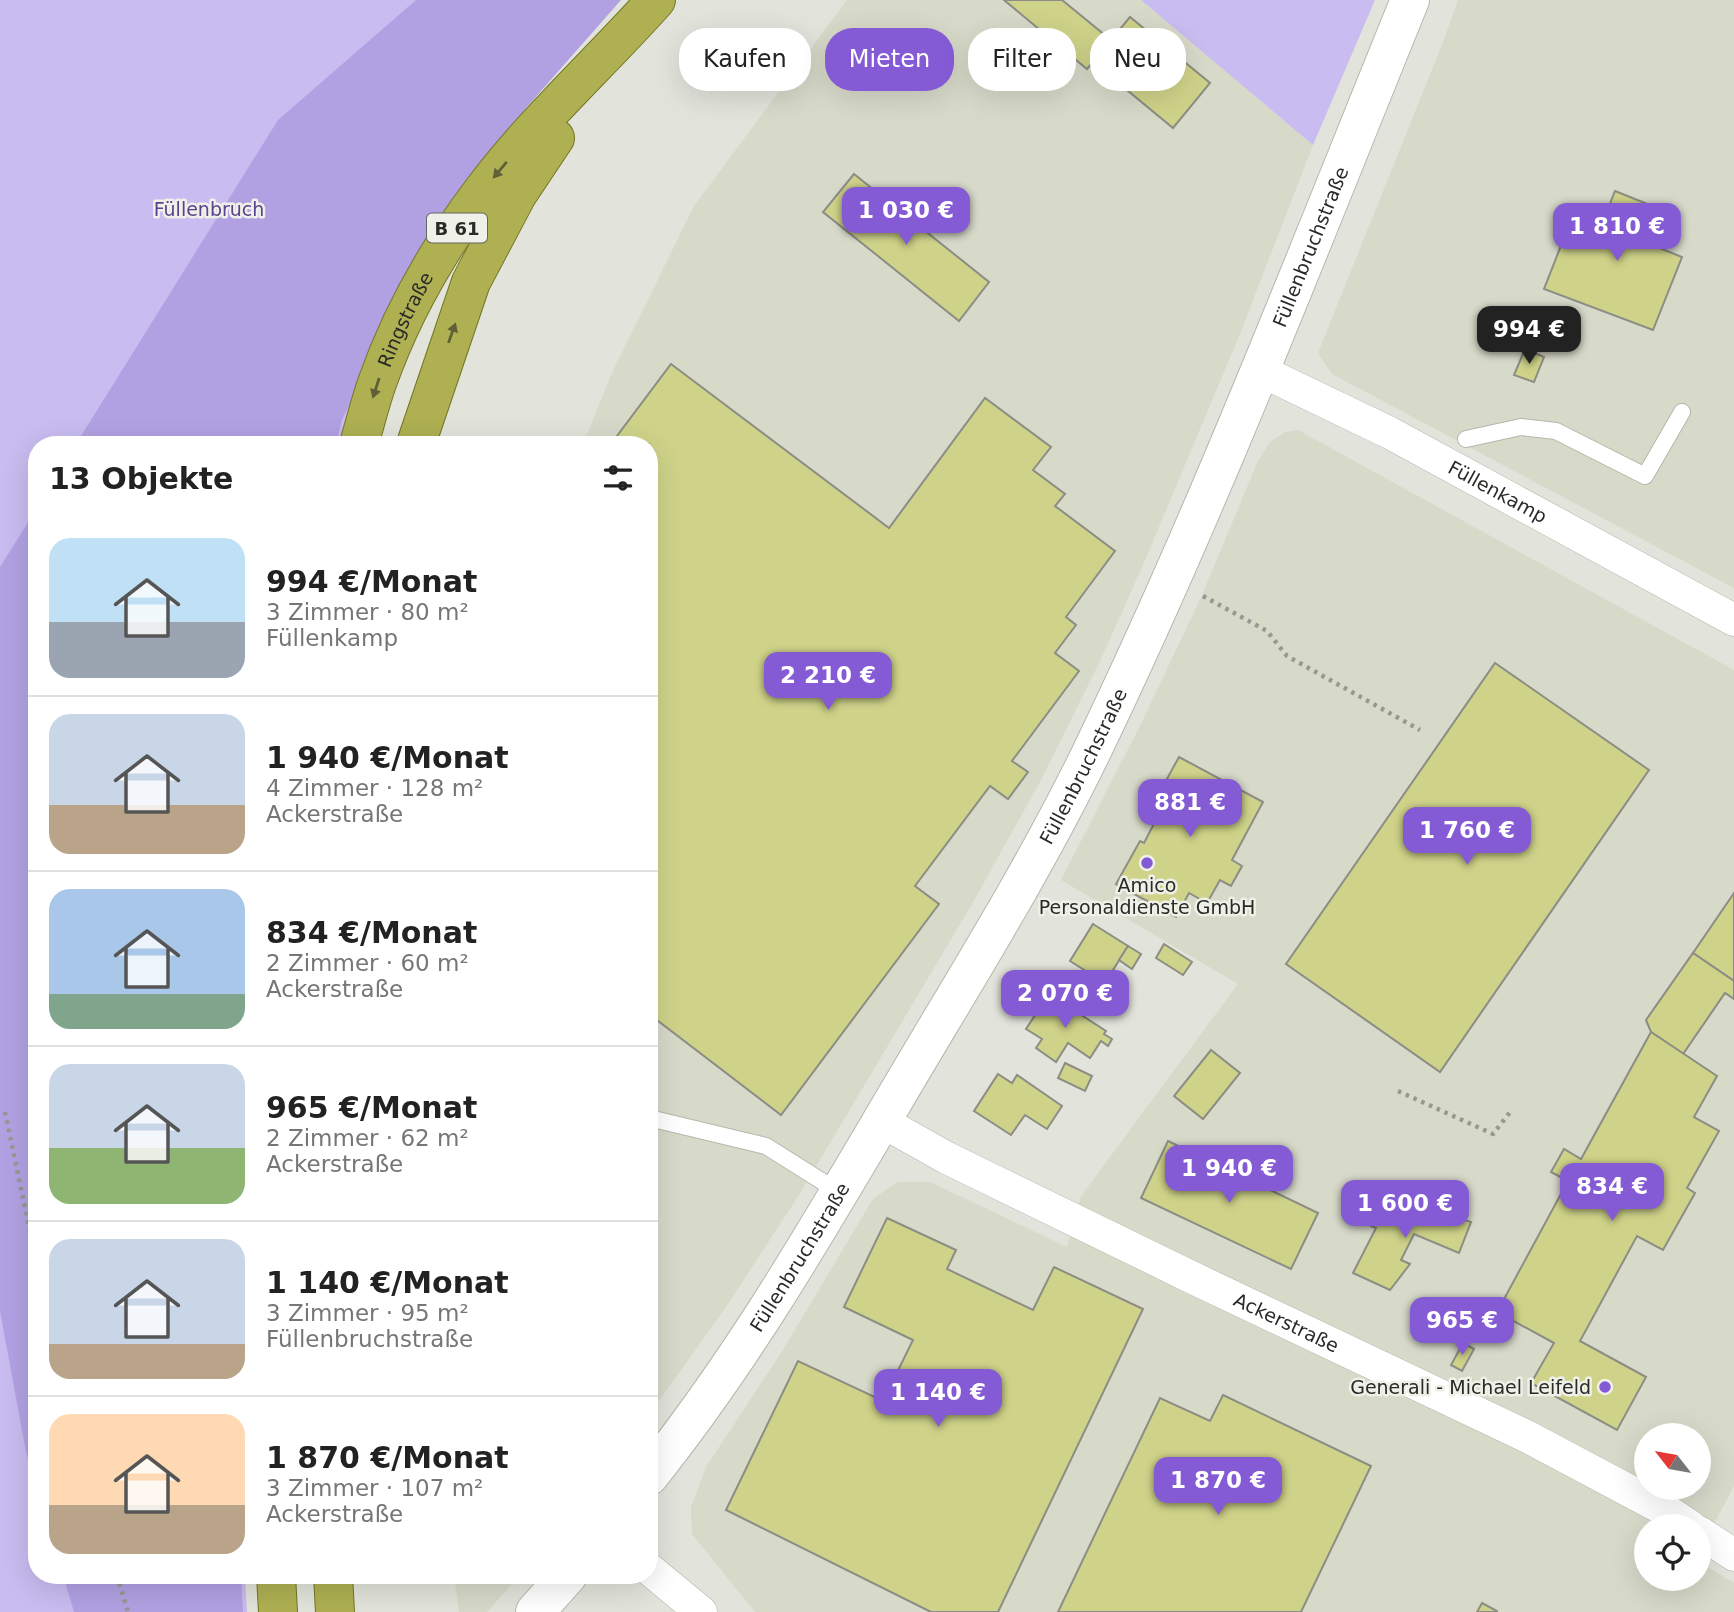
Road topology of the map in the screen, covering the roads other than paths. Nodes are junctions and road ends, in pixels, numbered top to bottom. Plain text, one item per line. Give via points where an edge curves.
1 (656, 0) edge
2 (1410, 0) edge
3 (613, 48) junction
4 (1259, 370) junction
5 (1682, 412) dead end
6 (361, 436) edge
7 (419, 436) edge
8 (1466, 439) dead end
9 (1734, 620) edge
10 (658, 1120) edge
11 (881, 1121) junction
12 (839, 1192) junction
13 (658, 1465) edge
14 (1669, 1514) edge
15 (1711, 1540) edge
16 (1734, 1555) edge
17 (658, 1576) edge
18 (276, 1584) edge
19 (333, 1584) edge
20 (560, 1584) edge
21 (278, 1612) edge
22 (335, 1612) edge
23 (535, 1612) edge
24 (701, 1612) edge

1 - 3 highway, Ringstraße / B 61
2 - 4 street, Füllenbruchstraße
3 -> 6 highway, Ringstraße / B 61 via 482,191 438,256 404,318
7 -> 3 highway, Ringstraße / B 61 via 471,282 517,195
4 - 9 street, Füllenkamp via 1390,433
4 - 11 street, Füllenbruchstraße via 1168,590 1087,760 1028,872
5 - 8 lane via 1645,476 1556,431 1521,427
10 - 12 lane via 766,1146
11 - 12 street, Füllenbruchstraße
11 - 14 street, Ackerstraße via 947,1158 1561,1453
12 - 13 street, Füllenbruchstraße via 764,1317
15 - 16 street
17 - 24 street
18 - 21 highway
19 - 22 highway
20 - 23 street

